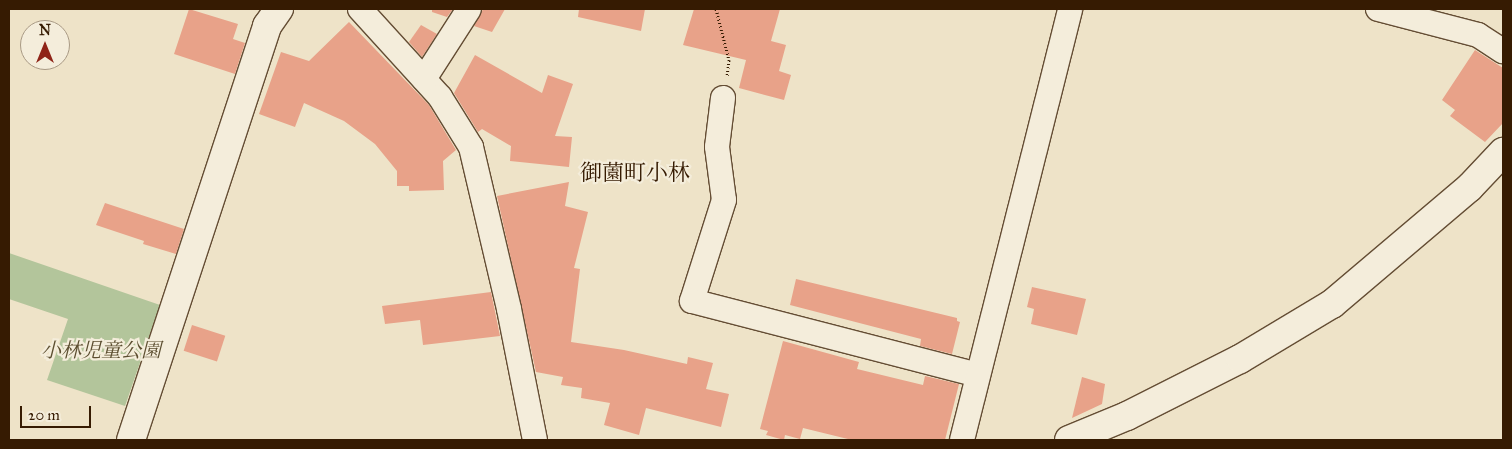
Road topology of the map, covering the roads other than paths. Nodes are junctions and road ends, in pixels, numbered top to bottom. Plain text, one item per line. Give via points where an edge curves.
1 (279, 9) edge
2 (360, 9) edge
3 (469, 9) edge
4 (1070, 9) edge
5 (1378, 9) edge
6 (1503, 51) edge
7 (424, 79) junction
8 (723, 98) road end
9 (1503, 152) edge
10 (978, 375) junction
11 (131, 440) edge
12 (536, 440) edge
13 (962, 440) edge
14 (1069, 440) edge

1 - 11 street via 268,26
2 - 7 street
3 - 7 street
4 - 10 street
5 - 6 street via 1478,35
7 - 12 street via 440,97 471,147
8 - 10 street via 717,147 724,200 692,301
9 - 14 street via 1469,188 1332,304 1240,359 1127,416
10 - 13 street

